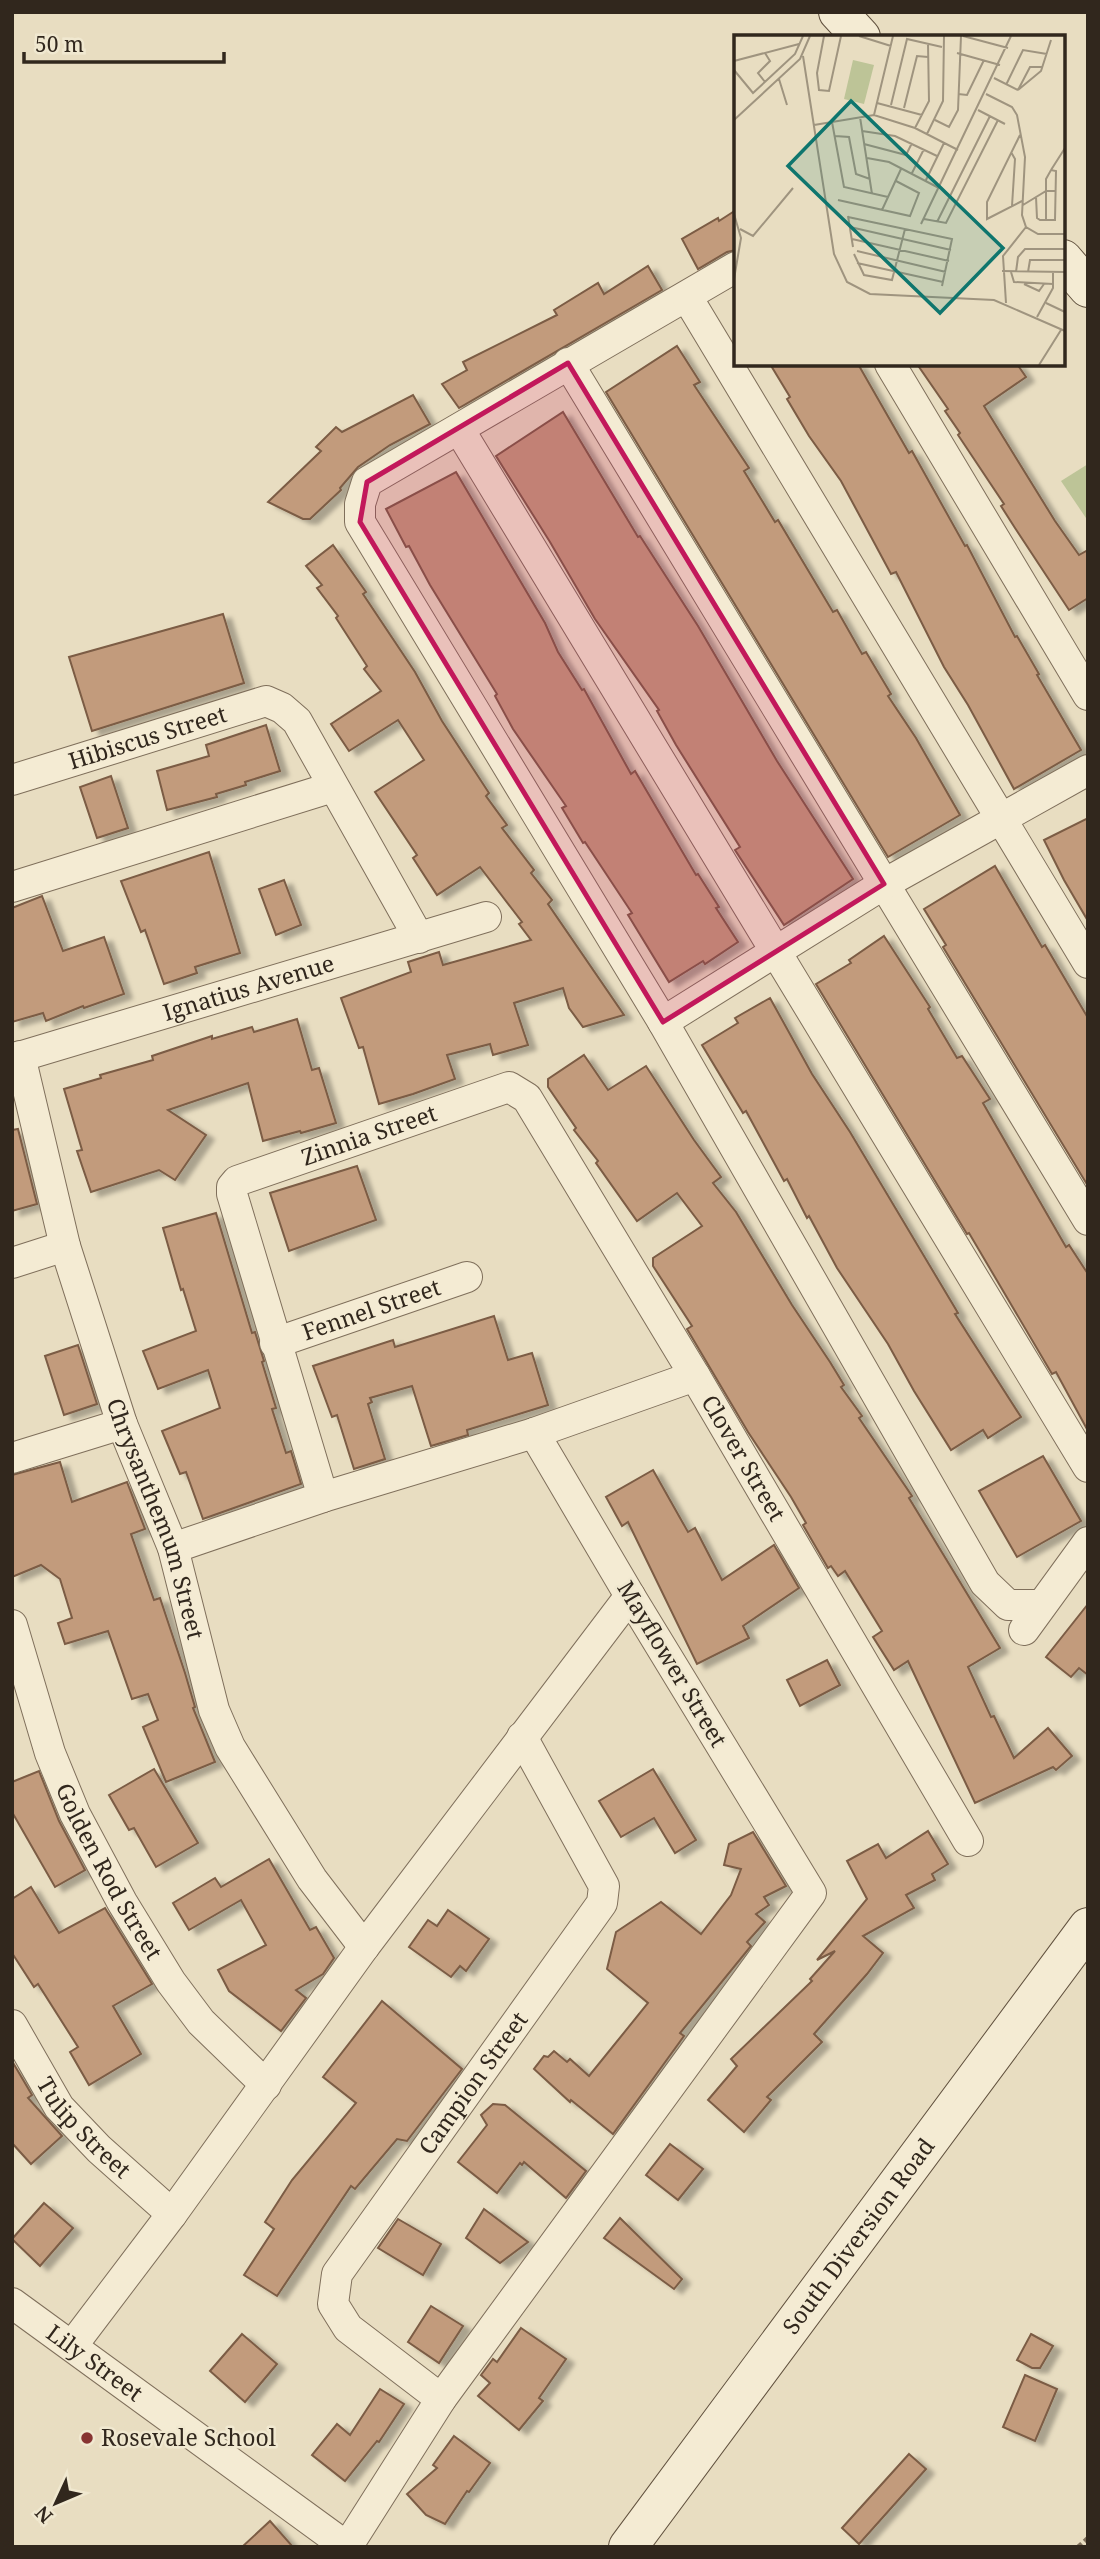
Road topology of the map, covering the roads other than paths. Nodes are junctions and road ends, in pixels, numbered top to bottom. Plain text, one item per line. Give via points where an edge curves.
1 (838, 12) edge
2 (859, 35) edge
3 (1065, 260) edge
4 (734, 268) edge
5 (1088, 288) edge
6 (687, 297) junction
7 (568, 363) junction
8 (891, 366) edge
9 (459, 429) junction
10 (1088, 695) edge
11 (1088, 770) edge
12 (12, 780) edge
13 (333, 787) junction
14 (1002, 818) junction
15 (884, 884) junction
16 (12, 887) edge
17 (486, 918) dead end
18 (418, 938) junction
19 (776, 951) junction
20 (1088, 963) edge
21 (663, 1022) junction
22 (16, 1058) edge
23 (509, 1087) joint
24 (1088, 1220) edge
25 (65, 1246) junction
26 (12, 1263) edge
27 (467, 1277) dead end
28 (275, 1343) junction
29 (695, 1376) junction
30 (122, 1424) junction
31 (534, 1433) junction
32 (12, 1458) edge
33 (1088, 1467) edge
34 (323, 1497) junction
35 (1088, 1542) edge
36 (173, 1548) junction
37 (630, 1596) junction
38 (1041, 1605) junction
39 (12, 1625) edge
40 (1024, 1630) dead end
41 (523, 1737) junction
42 (968, 1841) dead end
43 (1088, 1927) edge
44 (364, 1947) junction
45 (12, 2025) edge
46 (266, 2085) junction
47 (172, 2214) junction
48 (12, 2303) edge
49 (72, 2346) junction
50 (441, 2399) junction
51 (347, 2547) edge
52 (628, 2547) edge

1 - 2 main road
3 - 5 main road
4 - 6 street
6 - 7 street
6 - 14 street
7 - 9 street
7 - 15 street
8 - 10 street
9 - 19 street
9 - 21 street via 367,482 360,522
11 - 14 street
12 - 13 street, Hibiscus Street via 266,701 297,721
13 - 16 street
13 - 18 street
14 - 15 street
14 - 20 street
15 - 19 street
15 - 24 street
17 - 18 street, Ignatius Avenue
18 - 22 street, Ignatius Avenue
19 - 21 street
19 - 33 street
21 - 38 street via 985,1583 1008,1605
22 - 25 street, Chrysanthemum Street
23 - 28 street, Zinnia Street via 237,1181 232,1194
23 - 29 street, Clover Street via 527,1098
25 - 26 street
25 - 30 street, Chrysanthemum Street
27 - 28 street, Fennel Street
28 - 34 street
29 - 31 street
29 - 42 street, Clover Street
30 - 32 street
30 - 36 street, Chrysanthemum Street
31 - 34 street
31 - 37 street, Mayflower Street
34 - 36 street
35 - 38 street
36 - 44 street, Chrysanthemum Street via 214,1710 230,1747 312,1879
37 - 41 street
37 - 50 street, Mayflower Street via 811,1893
38 - 40 street
39 - 46 street, Golden Rod Street via 50,1753 122,1902 201,2021
41 - 44 street
41 - 50 street, Campion Street via 604,1886 602,1903 337,2274 333,2304 348,2328
43 - 52 main road, South Diversion Road
44 - 46 street
45 - 47 street, Tulip Street via 60,2107
46 - 47 street
47 - 49 street
48 - 49 street, Lily Street
49 - 51 street, Lily Street
50 - 51 street

